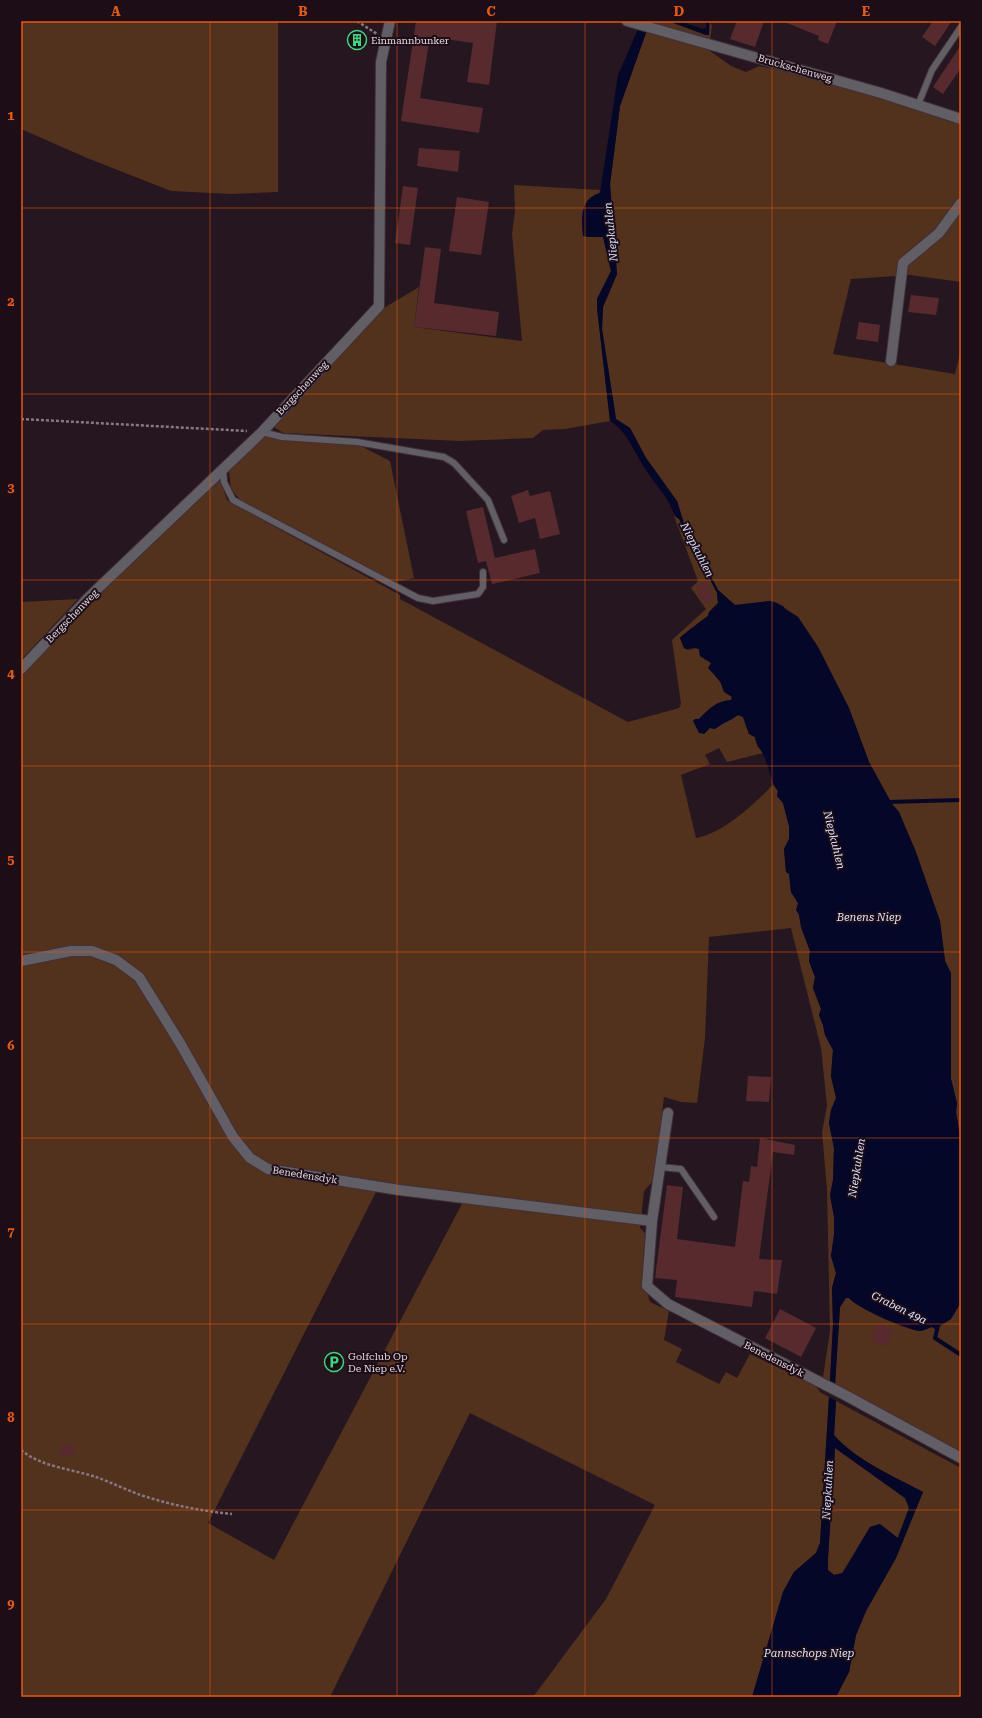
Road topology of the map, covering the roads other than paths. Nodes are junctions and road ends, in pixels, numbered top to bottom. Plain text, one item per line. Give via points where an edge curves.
1 (390, 21) edge
2 (627, 21) edge
3 (961, 27) edge
4 (918, 105) junction
5 (961, 119) edge
6 (961, 203) edge
7 (891, 361) dead end
8 (262, 432) junction
9 (223, 469) junction
10 (504, 540) dead end
11 (483, 572) dead end
12 (21, 669) edge
13 (21, 961) edge
14 (668, 1113) dead end
15 (660, 1167) junction
16 (714, 1217) dead end
17 (652, 1222) junction
18 (961, 1458) edge

1 - 8 street, Bergschenweg via 381,62 379,306
2 - 4 street, Bruckschenweg
3 - 4 lane via 932,70
4 - 5 street, Bruckschenweg
6 - 7 street via 939,233 903,263
8 - 9 street, Bergschenweg
8 - 10 lane via 282,437 357,442 444,457 454,463 488,500
9 - 11 lane via 224,482 233,500 418,598 433,601 478,594 483,587
9 - 12 street, Bergschenweg via 90,596
13 - 17 street, Benedensdyk via 71,951 92,951 116,960 139,977 180,1042 233,1137 250,1158 268,1169 400,1190
14 - 15 street, Benedensdyk
15 - 16 lane via 681,1169
15 - 17 street, Benedensdyk
17 - 18 street, Benedensdyk via 647,1286 668,1304

